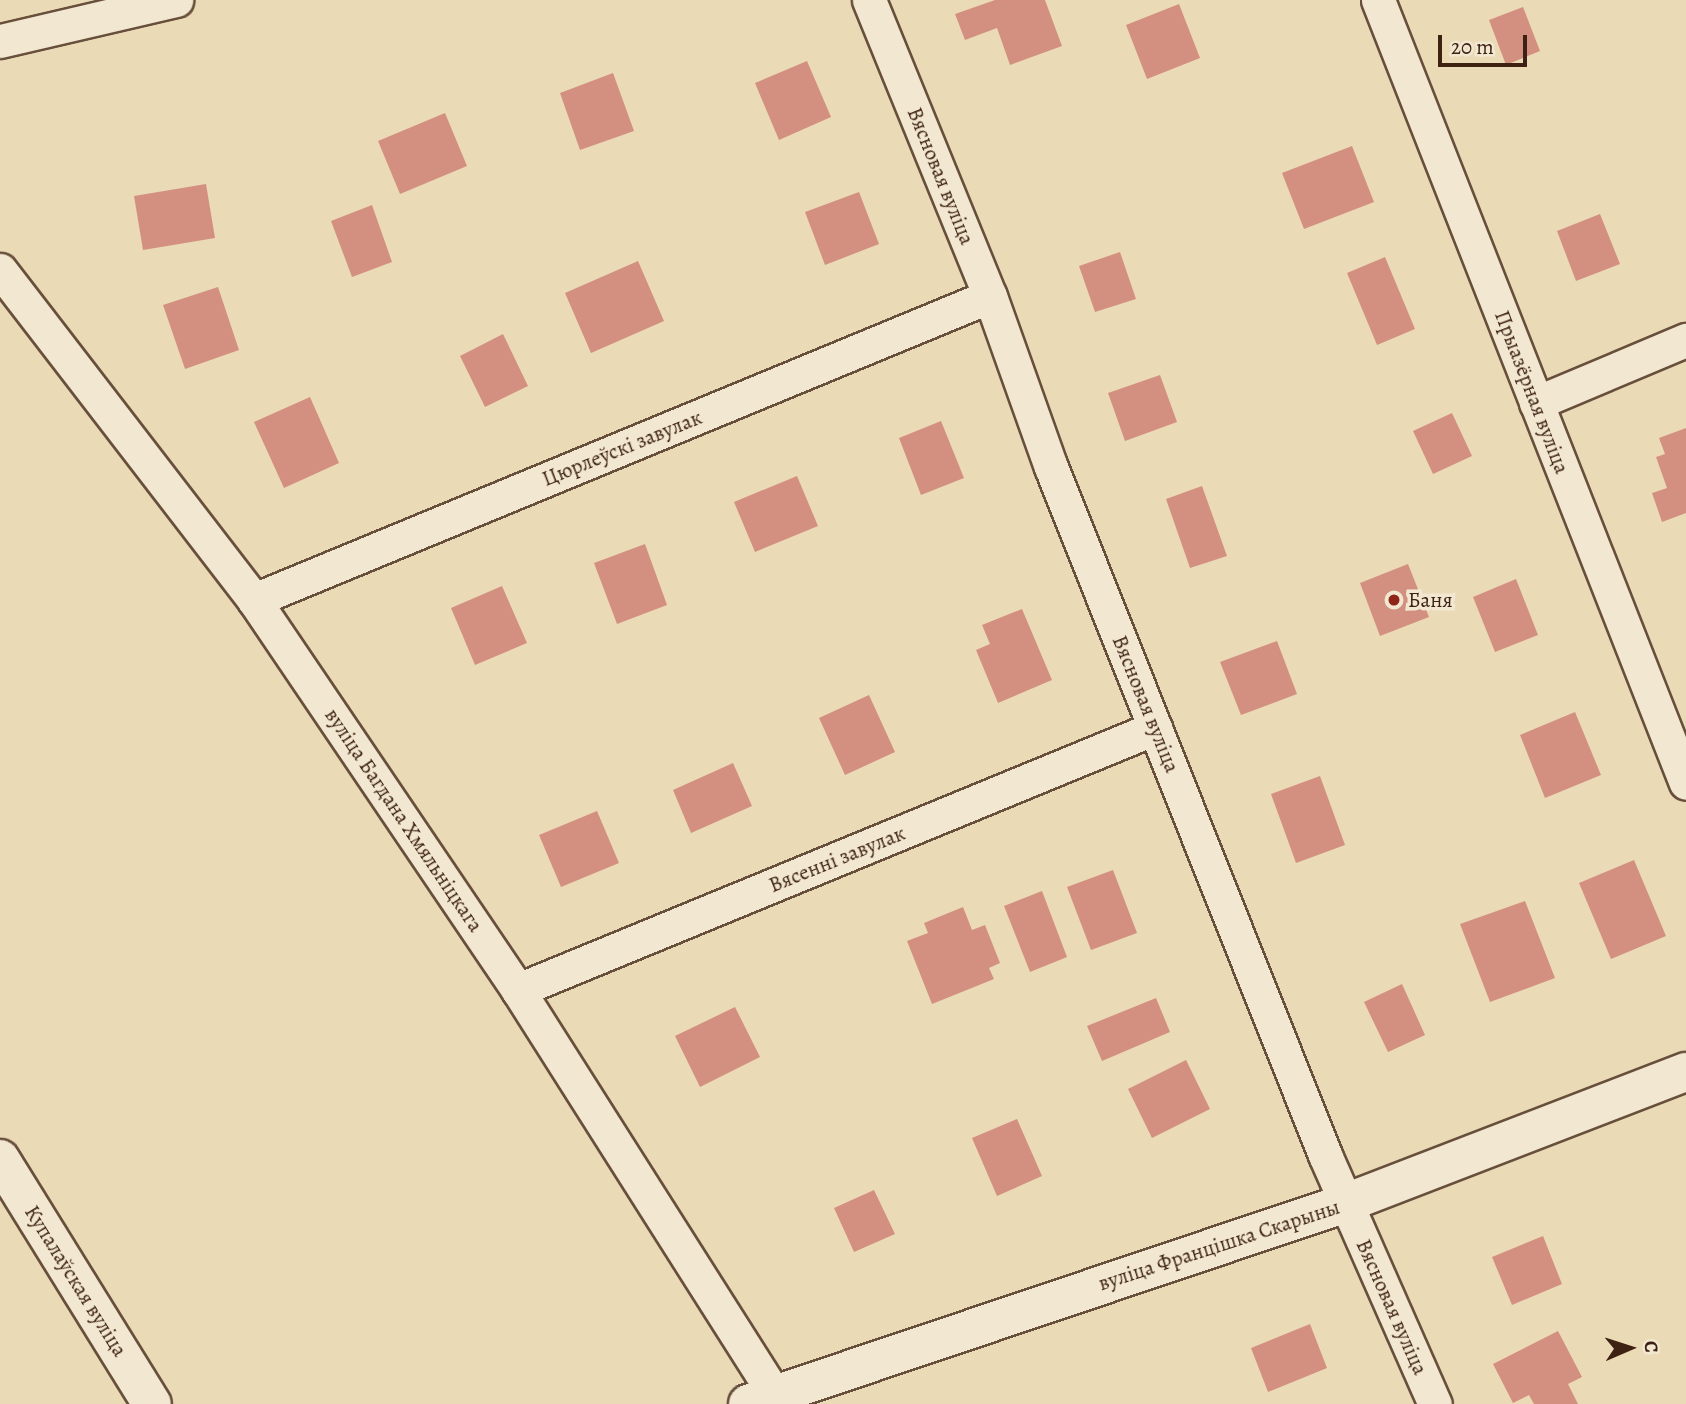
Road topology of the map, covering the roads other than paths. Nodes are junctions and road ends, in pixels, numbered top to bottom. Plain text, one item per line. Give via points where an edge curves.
1 (176, 0) edge
2 (869, 0) edge
3 (1378, 0) edge
4 (0, 41) edge
5 (0, 270) edge
6 (990, 296) junction
7 (1686, 340) edge
8 (1536, 403) junction
9 (254, 600) junction
10 (1155, 728) junction
11 (1686, 783) edge
12 (518, 990) junction
13 (1686, 1072) edge
14 (0, 1159) edge
15 (1346, 1203) junction
16 (761, 1399) edge
17 (152, 1404) edge
18 (1435, 1404) edge

1 - 4 street
2 - 6 street, Вясновая вуліца
3 - 8 street, Прыазёрная вуліца
5 - 9 street, вуліца Багдана Хмяльніцкага
6 - 9 street, Цюрлеўскі завулак
6 - 10 street, Вясновая вуліца via 1051,467
7 - 8 street
8 - 11 street, Прыазёрная вуліца
9 - 12 street, вуліца Багдана Хмяльніцкага
10 - 12 street, Вясенні завулак
10 - 15 street, Вясновая вуліца
12 - 16 street, вуліца Багдана Хмяльніцкага
13 - 15 street, вуліца Францішка Скарыны
14 - 17 street, Купалаўская вуліца
15 - 16 street, вуліца Францішка Скарыны
15 - 18 street, Вясновая вуліца

